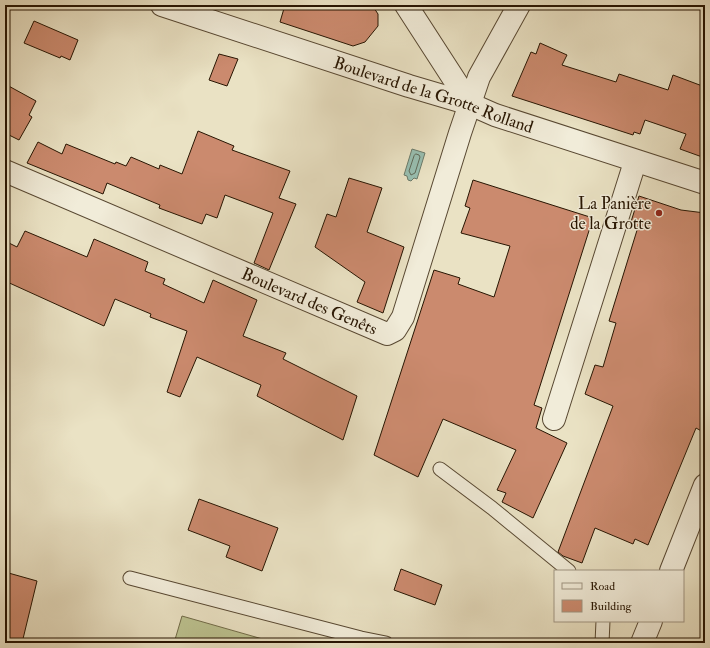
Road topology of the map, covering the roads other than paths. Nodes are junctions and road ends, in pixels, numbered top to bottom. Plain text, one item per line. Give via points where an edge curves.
1 (162, 5) edge
2 (406, 5) edge
3 (519, 5) edge
4 (470, 104) junction
5 (635, 162) junction
6 (5, 171) edge
7 (705, 184) edge
8 (554, 419) dead end
9 (440, 469) dead end
10 (705, 485) edge
11 (568, 570) edge
12 (671, 570) edge
13 (130, 578) dead end
14 (603, 622) edge
15 (651, 622) edge
16 (386, 643) edge
17 (602, 643) edge
18 (642, 643) edge

1 - 4 street, Boulevard de la Grotte Rolland via 401,84
2 - 4 street
3 - 4 street, Boulevard des Genêts via 479,77
4 - 5 street, Boulevard de la Grotte Rolland via 495,115
4 - 6 street, Boulevard des Genêts via 403,317 395,330 386,334
5 - 7 street, Boulevard de la Grotte Rolland
5 - 8 street
9 - 11 lane
10 - 12 street
13 - 16 lane
14 - 17 lane
15 - 18 street

